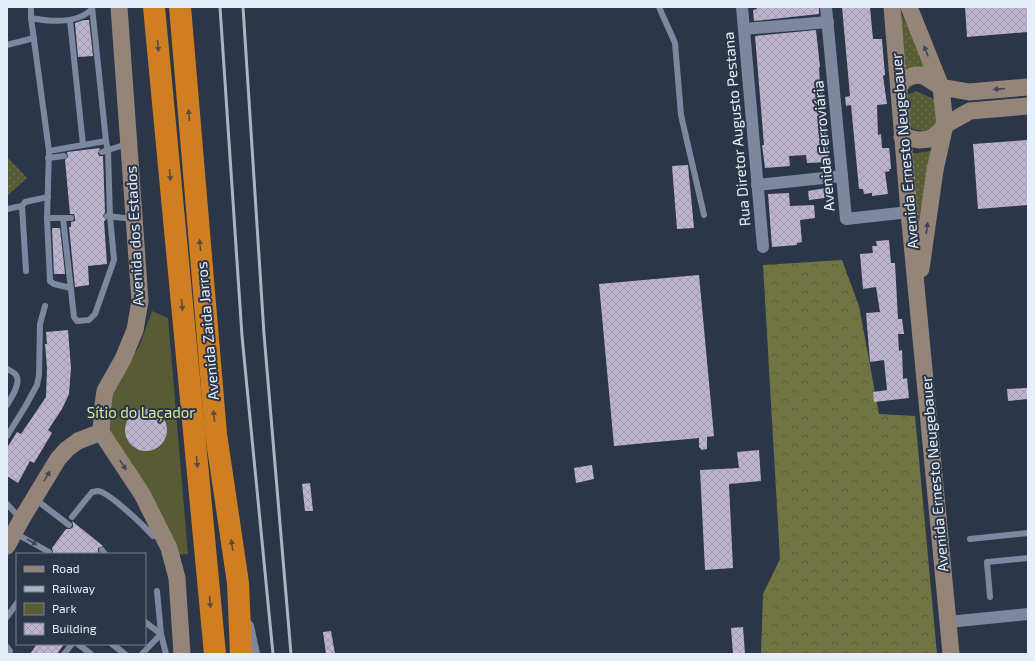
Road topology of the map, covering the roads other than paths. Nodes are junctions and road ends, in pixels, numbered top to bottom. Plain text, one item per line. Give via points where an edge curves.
1 (31, 7) edge
2 (119, 7) edge
3 (154, 7) edge
4 (180, 7) edge
5 (659, 7) edge
6 (742, 7) edge
7 (826, 7) edge
8 (892, 7) edge
9 (909, 7) edge
10 (92, 8) edge
11 (31, 18) junction
12 (70, 20) junction
13 (828, 22) junction
14 (744, 29) junction
15 (34, 38) junction
16 (7, 45) edge
17 (899, 87) junction
18 (1028, 87) edge
19 (941, 88) junction
20 (1028, 106) edge
21 (945, 125) junction
22 (902, 137) junction
23 (106, 141) junction
24 (129, 143) junction
25 (84, 145) junction
26 (105, 151) junction
27 (49, 154) junction
28 (64, 156) dead end
29 (842, 176) junction
30 (757, 185) junction
31 (48, 197) junction
32 (22, 206) junction
33 (7, 209) edge
34 (909, 212) junction
35 (704, 215) dead end
36 (108, 216) junction
37 (47, 218) junction
38 (63, 218) junction
39 (71, 218) dead end
40 (134, 220) junction
41 (763, 247) dead end
42 (26, 270) dead end
43 (71, 288) junction
44 (917, 295) junction
45 (44, 306) dead end
46 (7, 370) edge
47 (7, 404) edge
48 (101, 432) junction
49 (7, 436) edge
50 (34, 498) junction
51 (7, 504) edge
52 (72, 517) dead end
53 (69, 525) dead end
54 (1028, 533) edge
55 (12, 534) edge
56 (153, 536) dead end
57 (970, 539) dead end
58 (49, 552) dead end
59 (1028, 558) edge
60 (238, 583) junction
61 (157, 592) dead end
62 (990, 597) dead end
63 (16, 605) edge
64 (1028, 614) edge
65 (7, 617) edge
66 (948, 622) junction
67 (146, 623) edge
68 (161, 634) junction
69 (71, 645) edge
70 (79, 645) edge
71 (113, 645) edge
72 (64, 654) edge
73 (91, 654) edge
74 (126, 654) edge
75 (142, 654) edge
76 (166, 654) edge
77 (182, 654) edge
78 (215, 654) edge
79 (241, 654) edge
80 (247, 654) edge
81 (254, 654) edge
82 (951, 654) edge

1 - 11 lane
2 - 24 main road, Avenida dos Estados
3 -> 78 highway, Avenida Zaida Jarros
60 -> 4 highway, Avenida Zaida Jarros via 216,434
5 - 35 lane via 675,43 681,115
6 - 14 street, Rua Diretor Augusto Pestana
7 - 13 street, Avenida Ferroviária
8 - 17 main road, Avenida Ernesto Neugebauer
19 -> 9 main road, Avenida Ernesto Neugebauer
10 - 12 lane via 86,15
10 - 23 lane
11 - 12 lane
11 - 15 lane
12 - 25 lane
13 - 14 street
13 - 29 street, Avenida Ferroviária
14 - 30 street, Rua Diretor Augusto Pestana
15 - 16 lane
15 - 27 lane
17 - 19 main road via 904,80 918,75 924,76
17 - 22 main road, Avenida Ernesto Neugebauer
18 -> 19 main road via 969,92
19 - 21 main road, Avenida Ernesto Neugebauer
20 - 21 main road via 970,111
21 - 22 main road via 930,139
44 -> 21 main road, Avenida Ernesto Neugebauer via 935,170
22 - 34 main road, Avenida Ernesto Neugebauer
23 - 25 lane
23 - 26 lane
24 - 26 lane
24 - 40 main road, Avenida dos Estados
25 - 27 lane
26 - 36 lane
27 - 28 lane
27 - 31 lane
29 - 30 street
29 - 34 street, Avenida Ferroviária via 846,219
30 - 41 street, Rua Diretor Augusto Pestana
31 - 32 lane via 25,202
31 - 37 lane
32 - 33 lane
32 - 42 lane
34 - 44 main road, Avenida Ernesto Neugebauer
36 - 40 lane
36 - 43 lane via 114,260 95,314 89,320 75,320
37 - 38 lane
37 - 43 lane via 50,281
38 - 39 lane
38 - 43 lane
40 - 48 main road, Avenida dos Estados via 139,315 123,359 105,392
44 - 66 main road, Avenida Ernesto Neugebauer
45 - 49 lane via 40,324 37,385
46 - 47 lane via 18,378
50 -> 48 main road via 67,449 78,441
48 -> 77 main road via 142,494 169,548 177,578
50 - 53 lane
50 - 55 main road
51 - 55 lane
52 - 56 lane via 92,492 97,490 142,523
54 - 57 lane
55 -> 58 lane
59 - 62 lane via 986,562
60 - 79 highway, Avenida Zaida Jarros
60 - 80 highway
60 - 81 street
61 - 68 lane
63 - 65 lane
64 - 66 street
66 - 82 main road, Avenida Ernesto Neugebauer
67 - 68 lane
68 - 75 lane
68 - 76 lane
69 - 72 lane
70 - 73 lane
71 - 74 lane

